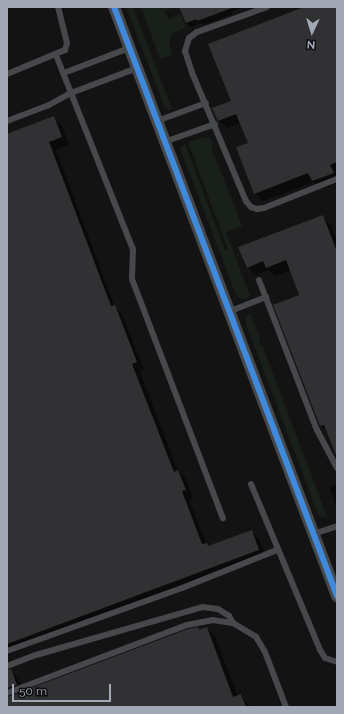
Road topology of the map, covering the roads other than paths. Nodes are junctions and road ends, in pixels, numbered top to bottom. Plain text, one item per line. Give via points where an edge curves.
1 (58, 7) edge
2 (114, 7) edge
3 (267, 7) edge
4 (129, 48) junction
5 (56, 55) junction
6 (137, 68) junction
7 (64, 73) junction
8 (7, 74) edge
9 (71, 93) junction
10 (206, 103) junction
11 (7, 121) edge
12 (157, 122) junction
13 (215, 124) junction
14 (164, 142) junction
15 (337, 178) edge
16 (259, 280) dead end
17 (266, 297) junction
18 (228, 312) junction
19 (337, 468) edge
20 (251, 484) dead end
21 (223, 518) dead end
22 (337, 526) edge
23 (312, 534) junction
24 (277, 550) junction
25 (337, 596) edge
26 (233, 623) junction
27 (7, 651) edge
28 (337, 662) edge
29 (7, 666) edge
30 (7, 693) edge
31 (286, 707) edge

1 - 5 lane via 67,46
2 - 4 street
3 - 10 lane via 197,32 189,38 186,56
4 - 6 street
4 - 7 lane
5 - 7 lane
5 - 8 lane
6 - 9 lane
6 - 12 street
7 - 9 lane
9 - 11 lane via 57,102
9 - 21 lane via 133,249 132,279
10 - 12 lane
10 - 13 lane
12 - 14 street
13 - 14 lane
13 - 15 lane via 246,201 254,208 264,208
14 - 18 street
16 - 17 lane
17 - 18 lane
17 - 19 lane via 317,430
18 - 23 street
20 - 24 lane
22 - 23 lane
23 - 25 street
24 - 27 lane via 182,588
24 - 28 lane via 322,655
26 - 29 lane via 229,616 218,609 202,607 36,655
26 - 30 lane via 209,620 188,625
26 - 31 lane via 261,643

